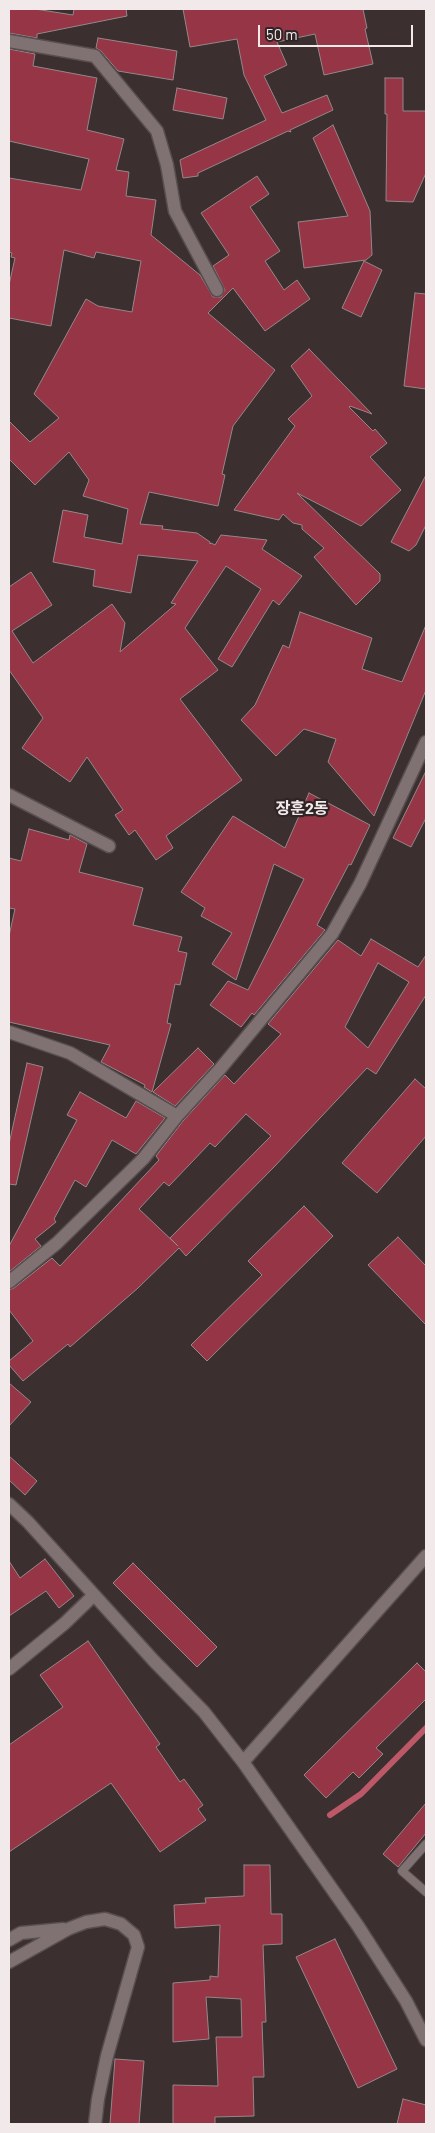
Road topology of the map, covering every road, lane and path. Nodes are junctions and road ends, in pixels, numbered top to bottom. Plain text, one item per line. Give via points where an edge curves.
1 (9, 42) edge
2 (217, 290) dead end
3 (426, 742) edge
4 (9, 795) edge
5 (109, 846) dead end
6 (9, 1032) edge
7 (177, 1116) junction
8 (9, 1282) edge
9 (9, 1504) edge
10 (426, 1556) edge
11 (94, 1595) junction
12 (9, 1669) edge
13 (243, 1762) junction
14 (426, 1844) edge
15 (426, 1892) edge
16 (68, 1929) junction
17 (9, 1940) edge
18 (9, 1962) edge
19 (426, 2040) edge
20 (94, 2124) edge

1 - 2 street via 95,56 157,131 175,211
3 - 7 street via 360,884 332,934
4 - 5 street
6 - 7 street via 70,1053
7 - 8 street via 136,1166 57,1243
9 - 11 street
10 - 13 street
11 - 12 street
11 - 13 street via 204,1712
13 - 19 street via 358,1926 406,2001
14 - 15 lane via 402,1872
16 - 17 street via 21,1933
16 - 18 street
16 - 20 street via 105,1919 121,1924 134,1935 138,1947 107,2056

